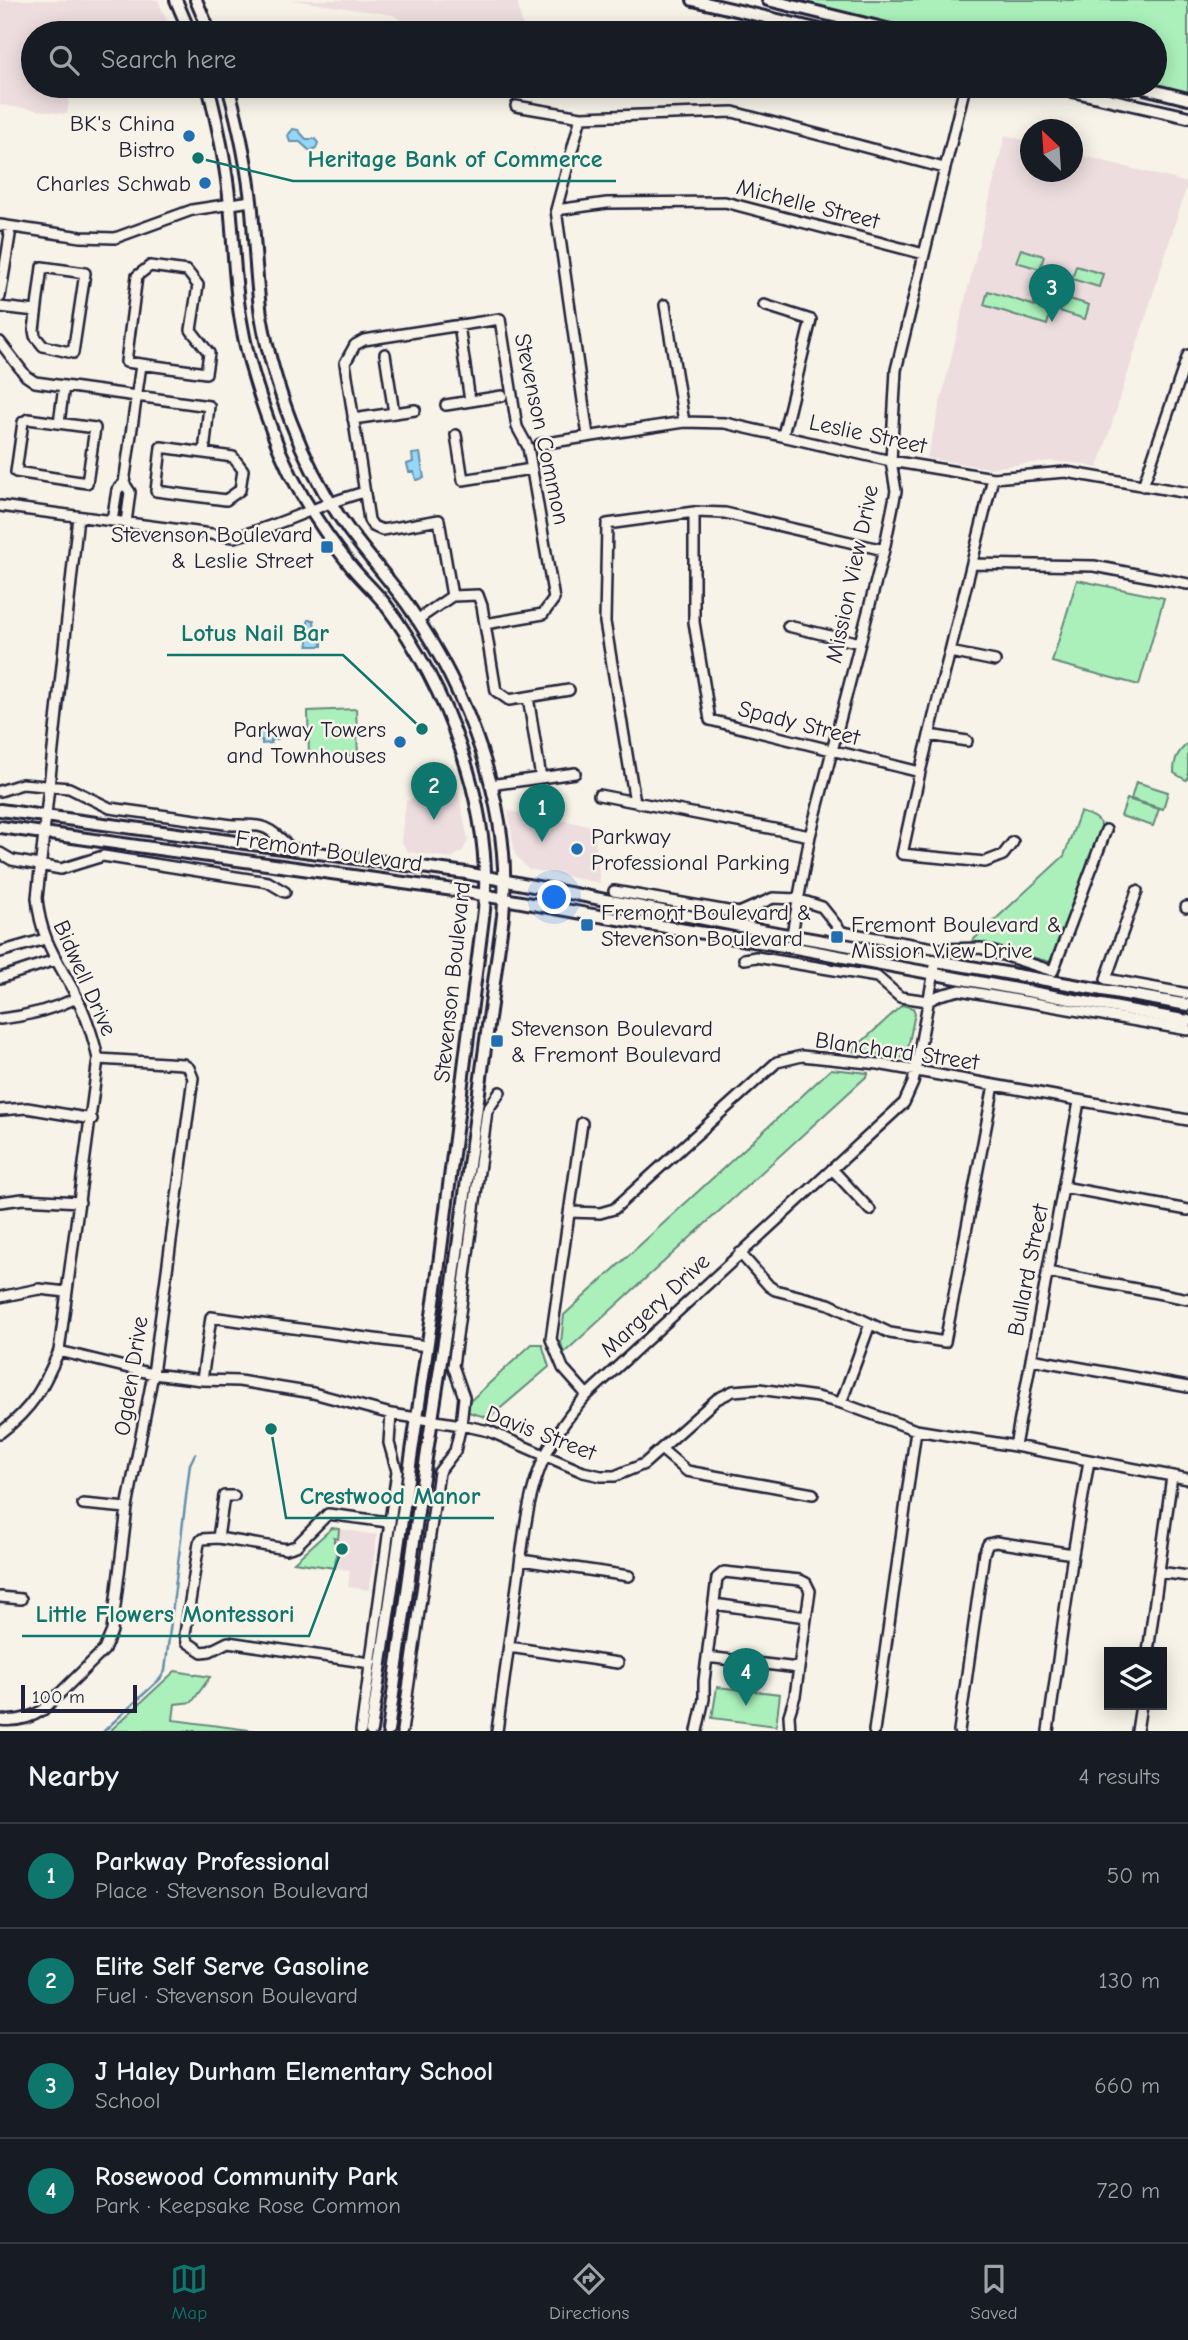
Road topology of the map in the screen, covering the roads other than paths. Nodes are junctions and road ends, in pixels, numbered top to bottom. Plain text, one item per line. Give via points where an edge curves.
1 (176, 0) edge
2 (196, 0) edge
3 (693, 0) edge
4 (768, 0) edge
5 (185, 21) edge
6 (205, 21) edge
7 (782, 21) edge
8 (853, 21) edge
9 (1167, 94) edge
10 (211, 98) edge
11 (231, 98) edge
12 (962, 98) edge
13 (1103, 98) edge
14 (1188, 99) edge
15 (516, 106) dead end
16 (581, 117) junction
17 (1188, 117) edge
18 (944, 169) junction
19 (251, 201) junction
20 (230, 204) junction
21 (556, 210) junction
22 (2, 229) edge
23 (924, 254) junction
24 (3, 273) edge
25 (0, 297) edge
26 (666, 304) dead end
27 (764, 305) dead end
28 (0, 307) edge
29 (36, 311) junction
30 (458, 325) junction
31 (0, 342) edge
32 (385, 354) dead end
33 (1188, 355) edge
34 (141, 365) junction
35 (64, 386) junction
36 (136, 396) junction
37 (502, 396) dead end
38 (470, 401) junction
39 (446, 405) dead end
40 (415, 410) dead end
41 (394, 413) junction
42 (353, 419) junction
43 (684, 422) junction
44 (59, 423) junction
45 (456, 435) dead end
46 (783, 435) junction
47 (587, 436) junction
48 (540, 444) dead end
49 (204, 453) junction
50 (891, 461) junction
51 (531, 469) junction
52 (993, 478) junction
53 (124, 483) junction
54 (1143, 486) junction
55 (365, 492) junction
56 (1188, 493) edge
57 (331, 502) junction
58 (0, 506) edge
59 (310, 509) junction
60 (694, 512) junction
61 (78, 517) junction
62 (113, 521) junction
63 (126, 523) junction
64 (884, 550) junction
65 (971, 564) junction
66 (1188, 584) edge
67 (452, 596) junction
68 (417, 620) junction
69 (485, 624) junction
70 (788, 626) dead end
71 (860, 643) junction
72 (950, 652) junction
73 (995, 661) dead end
74 (569, 690) dead end
75 (528, 697) junction
76 (929, 735) junction
77 (967, 741) dead end
78 (833, 751) junction
79 (920, 772) junction
80 (575, 773) dead end
81 (541, 778) junction
82 (491, 785) junction
83 (49, 786) junction
84 (0, 791) edge
85 (599, 795) dead end
86 (635, 802) junction
87 (0, 810) edge
88 (45, 816) junction
89 (0, 827) edge
90 (1106, 830) dead end
91 (43, 833) junction
92 (810, 835) junction
93 (1013, 842) dead end
94 (293, 850) junction
95 (1, 856) edge
96 (39, 865) junction
97 (485, 876) junction
98 (504, 880) junction
99 (614, 891) dead end
100 (1137, 891) dead end
101 (285, 892) dead end
102 (485, 895) junction
103 (504, 899) junction
104 (797, 899) junction
105 (792, 934) junction
106 (45, 939) junction
107 (790, 947) junction
108 (0, 952) edge
109 (744, 959) dead end
110 (55, 960) junction
111 (936, 961) junction
112 (933, 975) junction
113 (0, 978) edge
114 (1188, 994) edge
115 (76, 998) junction
116 (928, 1001) junction
117 (1188, 1005) edge
118 (0, 1019) edge
119 (1188, 1021) edge
120 (1188, 1030) edge
121 (98, 1059) junction
122 (915, 1070) junction
123 (995, 1085) junction
124 (499, 1092) dead end
125 (1079, 1102) junction
126 (0, 1110) edge
127 (92, 1119) junction
128 (1188, 1120) edge
129 (582, 1123) dead end
130 (832, 1170) junction
131 (1063, 1187) junction
132 (0, 1202) edge
133 (80, 1202) junction
134 (870, 1210) dead end
135 (1188, 1210) edge
136 (570, 1212) junction
137 (740, 1253) junction
138 (1047, 1272) junction
139 (67, 1292) junction
140 (0, 1297) edge
141 (1188, 1299) edge
142 (870, 1324) junction
143 (427, 1346) junction
144 (59, 1351) junction
145 (1031, 1359) junction
146 (153, 1374) junction
147 (202, 1380) junction
148 (1188, 1387) edge
149 (586, 1395) junction
150 (841, 1403) junction
151 (391, 1414) junction
152 (417, 1417) junction
153 (431, 1420) junction
154 (461, 1424) junction
155 (916, 1430) junction
156 (0, 1433) edge
157 (1015, 1446) junction
158 (661, 1449) junction
159 (544, 1456) junction
160 (1089, 1461) junction
161 (1172, 1476) junction
162 (1188, 1479) edge
163 (813, 1494) dead end
164 (234, 1496) dead end
165 (83, 1504) dead end
166 (127, 1508) junction
167 (388, 1522) junction
168 (218, 1538) junction
169 (1073, 1554) junction
170 (521, 1560) junction
171 (1159, 1572) junction
172 (629, 1576) dead end
173 (1188, 1576) edge
174 (0, 1597) edge
175 (21, 1599) dead end
176 (714, 1604) junction
177 (806, 1617) junction
178 (509, 1647) junction
179 (1149, 1647) edge
180 (707, 1657) junction
181 (370, 1663) junction
182 (618, 1663) dead end
183 (798, 1668) junction
184 (1140, 1710) edge
185 (0, 1720) edge
186 (361, 1731) edge
187 (371, 1731) edge
188 (388, 1731) edge
189 (402, 1731) edge
190 (496, 1731) edge
191 (697, 1731) edge
192 (790, 1731) edge
193 (874, 1731) edge
194 (960, 1731) edge
195 (1048, 1731) edge
196 (1137, 1731) edge

1 - 5 main road
2 - 6 main road
3 - 7 main road
4 - 8 main road
9 - 14 main road
10 - 20 main road, Stevenson Boulevard
11 - 19 main road, Stevenson Boulevard
12 - 18 street, Mission View Drive
13 - 17 main road
15 - 16 street
16 - 18 street via 733,113
16 - 21 street
18 - 23 street, Mission View Drive
19 - 20 street
19 - 57 main road, Stevenson Boulevard via 269,352 292,423
20 - 22 street via 192,210 116,238
20 - 59 main road, Stevenson Boulevard via 234,274 248,358 271,430
21 - 23 street, Michelle Street via 607,203 725,202
21 - 47 street
22 - 24 street via 10,235
23 - 50 street, Mission View Drive via 896,370
24 - 25 street
26 - 43 street
27 - 46 street via 811,320
28 - 29 street
29 - 29 street via 38,341 49,349 74,353 85,273 42,267
30 - 38 street
30 - 42 street, Stevenson Common via 355,345 345,363
30 - 51 street, Stevenson Common via 500,319 517,427 528,447
31 - 35 street via 26,376 35,382
32 - 41 street
33 - 54 street
34 - 34 street via 206,373 209,353 191,330 198,285 187,271 150,266 137,276 126,362
34 - 36 street
35 - 36 street
35 - 44 street
36 - 49 street via 209,406
36 - 53 street
37 - 38 street
38 - 39 street
40 - 41 street
41 - 42 street
42 - 55 street, Stevenson Common
43 - 46 street, Leslie Street via 725,423
43 - 47 street, Leslie Street
44 - 44 street via 23,422 16,472 87,482 94,428
45 - 51 street via 463,481
46 - 50 street, Leslie Street
47 - 48 street, Leslie Street
49 - 49 street via 162,447 156,491 226,500 240,490 243,470 233,457
50 - 52 street, Leslie Street
50 - 64 street, Mission View Drive via 896,491
51 - 69 street, Stevenson Common via 554,599 543,614
52 - 54 street, Leslie Street via 1066,472
52 - 65 street
53 - 62 street via 117,490
53 - 63 street via 131,492
54 - 56 street, Leslie Street
55 - 57 street
55 - 67 street, Stevenson Common via 369,520 382,530 439,520
57 - 59 street
57 - 68 main road, Stevenson Boulevard
58 - 61 street
59 - 63 street via 234,537
59 - 97 main road, Stevenson Boulevard via 387,607 438,693 475,802
60 - 64 street via 724,513
60 - 78 street, Spady Street via 694,622 710,720
60 - 86 street via 607,524 606,622
61 - 62 street
61 - 83 street, Bidwell Drive
62 - 63 street
64 - 71 street, Mission View Drive
65 - 66 street via 1094,566
65 - 72 street
67 - 68 street
67 - 69 street via 478,594
68 - 82 main road, Stevenson Boulevard via 462,704
69 - 75 street via 496,691 509,700
70 - 71 street
71 - 78 street, Mission View Drive
72 - 73 street
72 - 76 street
74 - 75 street
75 - 81 street
76 - 77 street
76 - 79 street
78 - 79 street, Spady Street
78 - 92 street, Mission View Drive
79 - 93 street via 902,854 985,862 1003,855
80 - 81 street
81 - 82 street
82 - 98 main road, Stevenson Boulevard
83 - 84 street, Fremont Boulevard via 22,783
83 - 88 street, Bidwell Drive
83 - 94 street, Fremont Boulevard via 69,789 110,808 266,827
85 - 86 street
86 - 92 street
87 - 88 main road, Fremont Boulevard
88 - 91 street, Bidwell Drive
88 - 94 main road, Fremont Boulevard
89 - 91 main road, Fremont Boulevard
90 - 104 street via 1053,971 981,948 939,949 842,932 822,906
91 - 96 street, Bidwell Drive
91 - 102 main road, Fremont Boulevard
92 - 104 street, Mission View Drive
94 - 97 main road, Fremont Boulevard
95 - 96 street, Fremont Boulevard
96 - 101 street, Fremont Boulevard via 61,869 103,856 268,881
96 - 106 street, Bidwell Drive via 38,919
97 - 98 main road, Fremont Boulevard
97 - 102 main road, Stevenson Boulevard
98 - 103 main road, Stevenson Boulevard
98 - 105 main road, Fremont Boulevard
99 - 104 street via 739,913 773,898
100 - 114 street via 1106,979
102 - 103 main road, Fremont Boulevard
102 - 143 main road, Stevenson Boulevard
103 - 107 main road, Fremont Boulevard
103 - 153 main road, Stevenson Boulevard
104 - 105 street, Mission View Drive
105 - 107 main road, Mission View Drive
105 - 111 main road, Fremont Boulevard
106 - 108 street
106 - 110 street, Bidwell Drive
107 - 112 main road, Fremont Boulevard
109 - 116 street via 756,957 877,977 900,997
110 - 113 street
110 - 115 street, Bidwell Drive
111 - 112 street, Margery Drive
111 - 117 main road, Fremont Boulevard
112 - 116 street, Margery Drive
112 - 119 main road, Fremont Boulevard
115 - 118 street via 28,1016
115 - 121 street, Bidwell Drive via 93,1033
116 - 120 street via 960,990
116 - 122 street, Margery Drive
121 - 127 street, Bidwell Drive
121 - 146 street, Ogden Drive via 183,1064 193,1078
122 - 123 street, Blanchard Street
122 - 130 street, Margery Drive via 904,1103
122 - 136 street, Blanchard Street via 802,1056 777,1062 614,1209
123 - 125 street, Blanchard Street
123 - 142 street via 945,1342 899,1335
124 - 154 street via 487,1111 453,1366 464,1397
125 - 128 street, Blanchard Street
125 - 131 street, Bullard Street
126 - 127 street via 27,1108
127 - 133 street, Bidwell Drive
129 - 136 street
130 - 134 street
130 - 137 street, Margery Drive
131 - 135 street
131 - 138 street, Bullard Street
132 - 133 street
133 - 139 street, Bidwell Drive
136 - 149 street via 551,1339 563,1368
137 - 142 street via 775,1290 829,1304
137 - 149 street, Margery Drive
138 - 141 street
138 - 145 street, Bullard Street
139 - 140 street via 39,1289
139 - 144 street, Bidwell Drive
142 - 150 street
143 - 147 street via 211,1317
143 - 152 main road, Stevenson Boulevard
144 - 146 street, Davis Street
144 - 156 street, Bidwell Drive via 29,1409
145 - 148 street
145 - 157 street, Bullard Street
146 - 147 street, Davis Street
146 - 166 street, Ogden Drive
147 - 151 street, Davis Street via 313,1393
149 - 159 street, Margery Drive
150 - 155 street, Davis Street
150 - 158 street, Davis Street via 759,1389 733,1391 717,1399
151 - 152 street, Davis Street
151 - 167 street via 389,1443 397,1471
152 - 153 street, Davis Street
152 - 187 main road, Stevenson Boulevard
153 - 154 street, Davis Street
153 - 188 main road, Stevenson Boulevard
154 - 159 street, Davis Street via 489,1431
154 - 189 street via 455,1451 439,1472
155 - 157 street, Davis Street
155 - 193 street
157 - 160 street, Davis Street
158 - 159 street, Davis Street via 644,1464 615,1476 583,1472
158 - 163 street via 687,1471
159 - 170 street, Margery Drive via 530,1497
160 - 161 street, Davis Street
160 - 169 street
161 - 162 street, Davis Street
161 - 171 street
164 - 168 street via 224,1496
165 - 166 street
166 - 185 street, Ogden Drive via 112,1631 104,1650 43,1710 14,1722
167 - 168 street via 328,1514 296,1546 286,1549
167 - 181 street
168 - 181 street via 202,1539 199,1544 187,1642 202,1652 228,1642
169 - 194 street via 988,1544
169 - 195 street
170 - 172 street
170 - 178 street, Margery Drive
171 - 173 street
171 - 179 street
174 - 175 street
176 - 177 street
176 - 177 street via 717,1578 724,1572 800,1580 810,1591
176 - 180 street
177 - 183 street
178 - 182 street
178 - 190 street, Margery Drive
180 - 183 street
180 - 191 street
181 - 186 street
183 - 192 street
184 - 196 street

